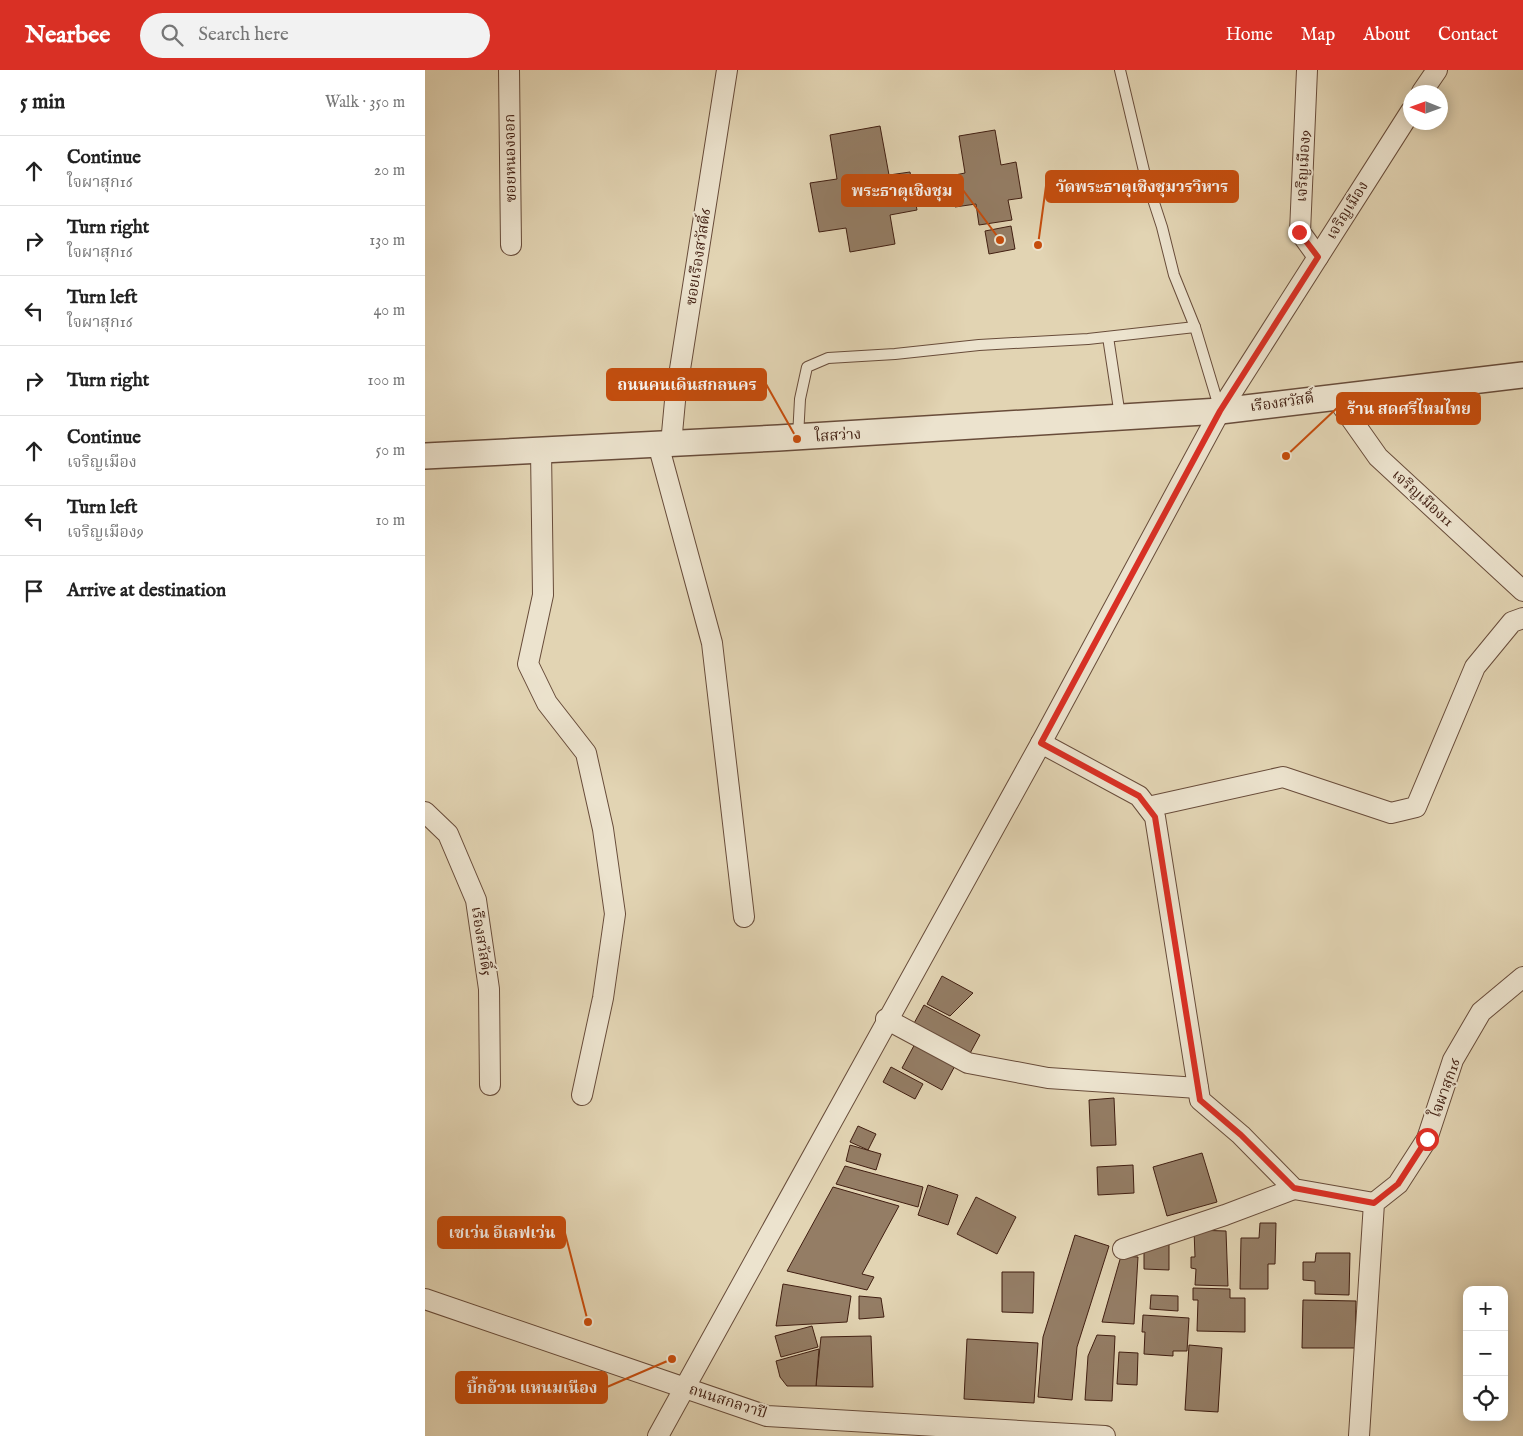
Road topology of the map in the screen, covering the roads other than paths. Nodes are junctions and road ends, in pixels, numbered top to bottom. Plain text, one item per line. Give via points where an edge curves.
1 (509, 70) edge
2 (727, 70) edge
3 (1120, 70) edge
4 (1307, 70) edge
5 (1437, 70) edge
6 (1427, 85) edge
7 (1403, 124) edge
8 (511, 245) dead end
9 (1318, 257) junction
10 (1195, 328) junction
11 (1108, 337) junction
12 (1523, 375) edge
13 (1335, 396) junction
14 (1220, 411) junction
15 (1120, 417) junction
16 (798, 437) junction
17 (665, 444) junction
18 (541, 450) junction
19 (425, 456) edge
20 (1523, 591) edge
21 (1523, 618) edge
22 (1041, 743) junction
23 (1147, 808) junction
24 (425, 812) edge
25 (745, 917) dead end
26 (1523, 978) edge
27 (886, 1019) junction
28 (490, 1085) dead end
29 (1198, 1088) junction
30 (583, 1095) dead end
31 (1294, 1188) junction
32 (1374, 1203) junction
33 (1123, 1249) dead end
34 (425, 1299) edge
35 (683, 1386) junction
36 (915, 1430) edge
37 (657, 1436) edge
38 (1105, 1436) edge
39 (1359, 1436) edge

1 - 8 street, ซอยหนองจอก
2 - 17 street, ซอยเรืองสวัสดิ์6 via 675,401
3 - 10 lane via 1145,175 1174,275
4 - 9 street, เจริญเมือง9 via 1299,232
5 - 6 street
7 - 9 street, เจริญเมือง
9 - 14 street, เจริญเมือง
10 - 11 lane
10 - 14 lane
11 - 15 lane
11 - 16 lane via 828,358 807,367 800,399
12 - 13 street, เรืองสวัสดิ์
13 - 14 street, เรืองสวัสดิ์
13 - 20 street, เจริญเมือง11 via 1378,457
14 - 15 street, ใสสว่าง
14 - 22 street, เจริญเมือง
15 - 16 street, ใสสว่าง
16 - 17 street, ใสสว่าง
17 - 18 street, ใสสว่าง
17 - 25 street via 712,643
18 - 19 street, ใสสว่าง
18 - 30 street via 543,595 528,664 547,703 586,753 603,829 615,914 603,998
21 - 23 street via 1512,622 1475,667 1416,807 1391,813 1283,776
22 - 23 street via 1139,796
22 - 27 street, เจริญเมือง
23 - 29 street via 1155,817
24 - 28 street, เรืองสวัสดิ์5 via 447,834 476,900 489,989
26 - 32 street, ใจผาสุก16 via 1481,1012 1453,1060 1427,1139 1398,1184
27 - 29 street via 968,1063 1048,1078
27 - 35 street, เจริญเมือง
29 - 31 street via 1200,1100
31 - 32 street
31 - 33 street
32 - 39 street
34 - 35 street, ถนนสกลวาปี
35 - 36 street, ถนนสกลวาปี via 767,1416
35 - 37 street, เจริญเมือง
36 - 38 street, ถนนสกลวาปี

